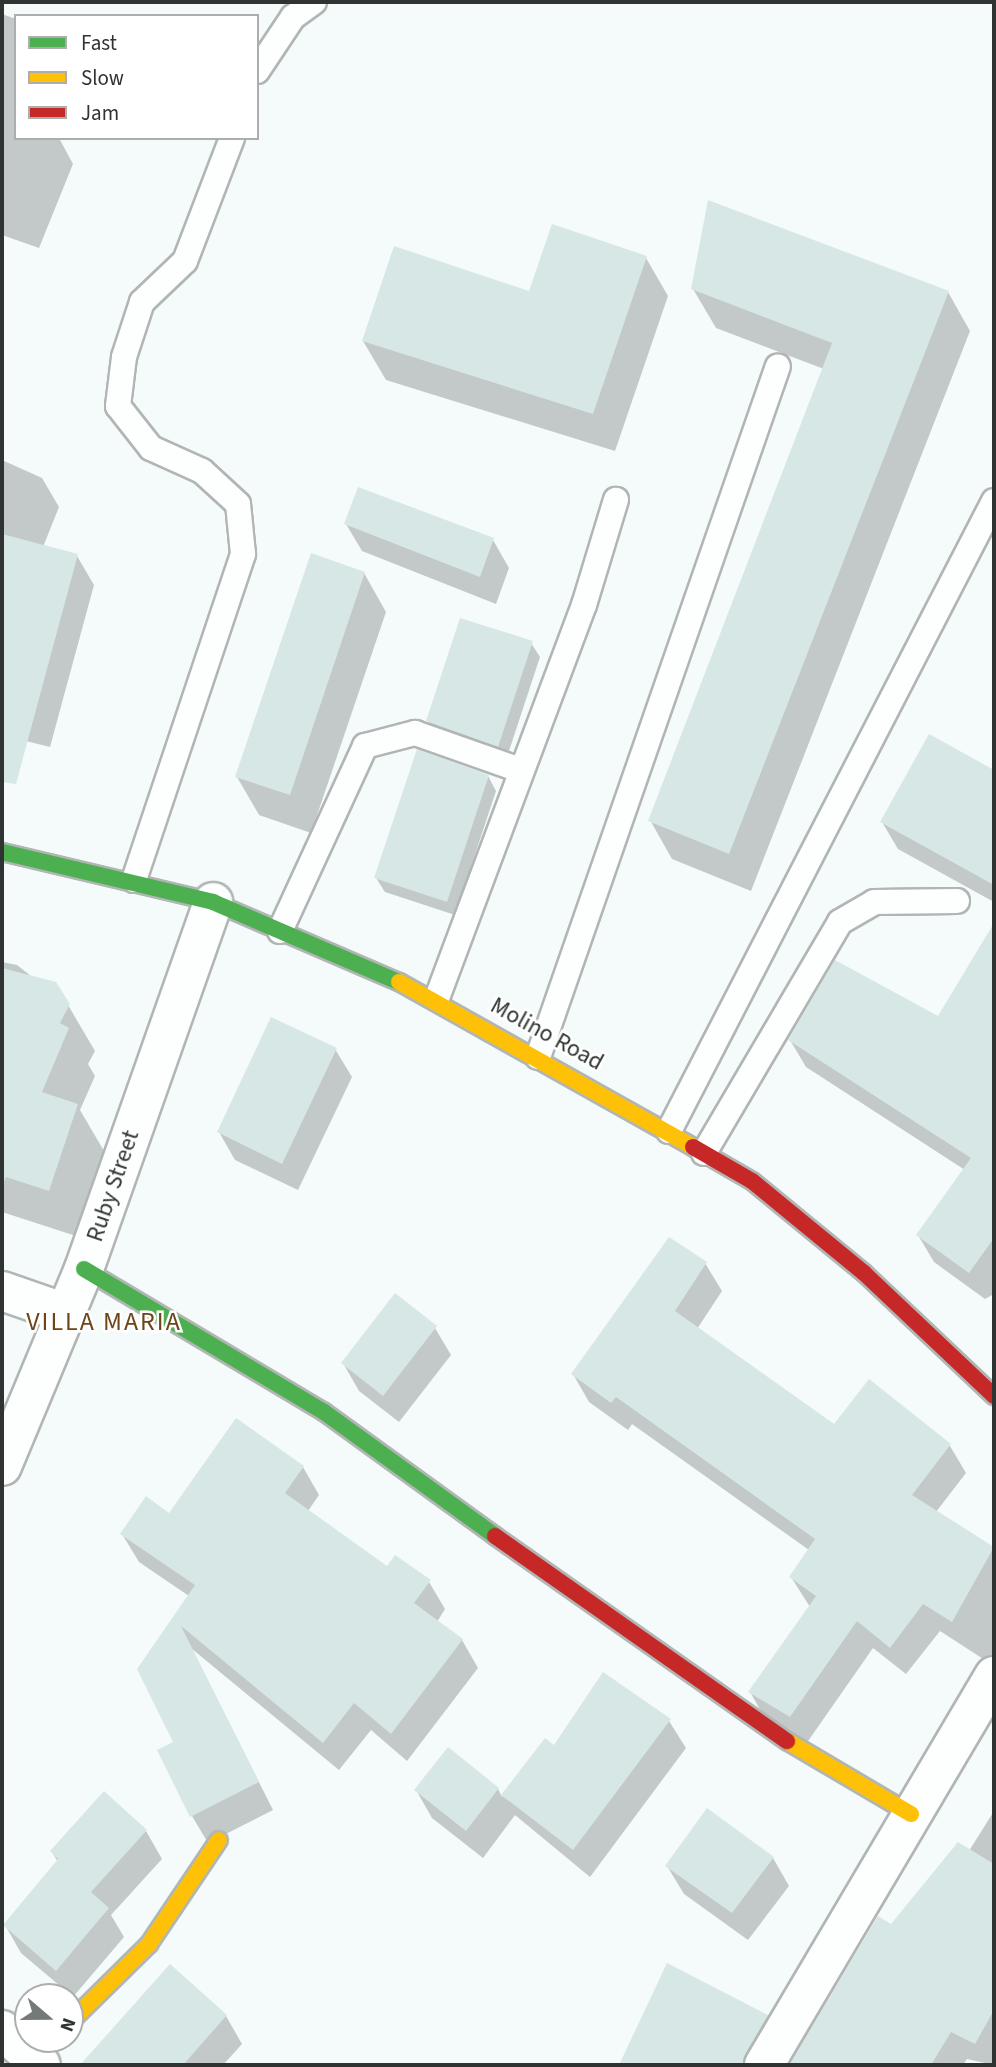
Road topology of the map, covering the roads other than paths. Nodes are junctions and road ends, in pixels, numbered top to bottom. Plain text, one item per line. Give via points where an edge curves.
1 (314, 2) edge
2 (259, 68) edge
3 (231, 140) edge
4 (778, 366) dead end
5 (616, 500) dead end
6 (994, 500) edge
7 (520, 770) junction
8 (2, 852) edge
9 (134, 880) junction
10 (957, 901) dead end
11 (213, 902) junction
12 (280, 931) junction
13 (437, 998) junction
14 (538, 1056) junction
15 (669, 1131) junction
16 (704, 1153) junction
17 (84, 1269) junction
18 (2, 1292) edge
19 (65, 1313) junction
20 (994, 1396) edge
21 (2, 1466) edge
22 (994, 1675) edge
23 (911, 1814) junction
24 (219, 1840) dead end
25 (84, 2008) edge
26 (2, 2030) edge
27 (37, 2057) edge
28 (764, 2065) edge

1 - 2 lane via 293,17
3 - 9 lane via 185,261 142,302 124,357 118,406 151,448 202,471 238,504 243,555
4 - 14 lane
5 - 7 lane via 584,605
6 - 15 lane
7 - 12 lane via 415,733 365,746
7 - 13 lane
8 - 9 street, Molino Road
9 - 11 street, Molino Road
10 - 16 lane via 874,902 840,922
11 - 12 street, Molino Road
11 - 17 street, Ruby Street
12 - 13 street, Molino Road
13 - 14 street, Molino Road
14 - 15 street, Molino Road
15 - 16 street, Molino Road
16 - 20 street, Molino Road via 797,1215
17 - 19 street, Ruby Street
17 - 23 street via 324,1412 738,1712
18 - 19 street
19 - 21 street, Ruby Street
22 - 23 street
23 - 28 street
24 - 25 street via 149,1944
26 - 27 street

